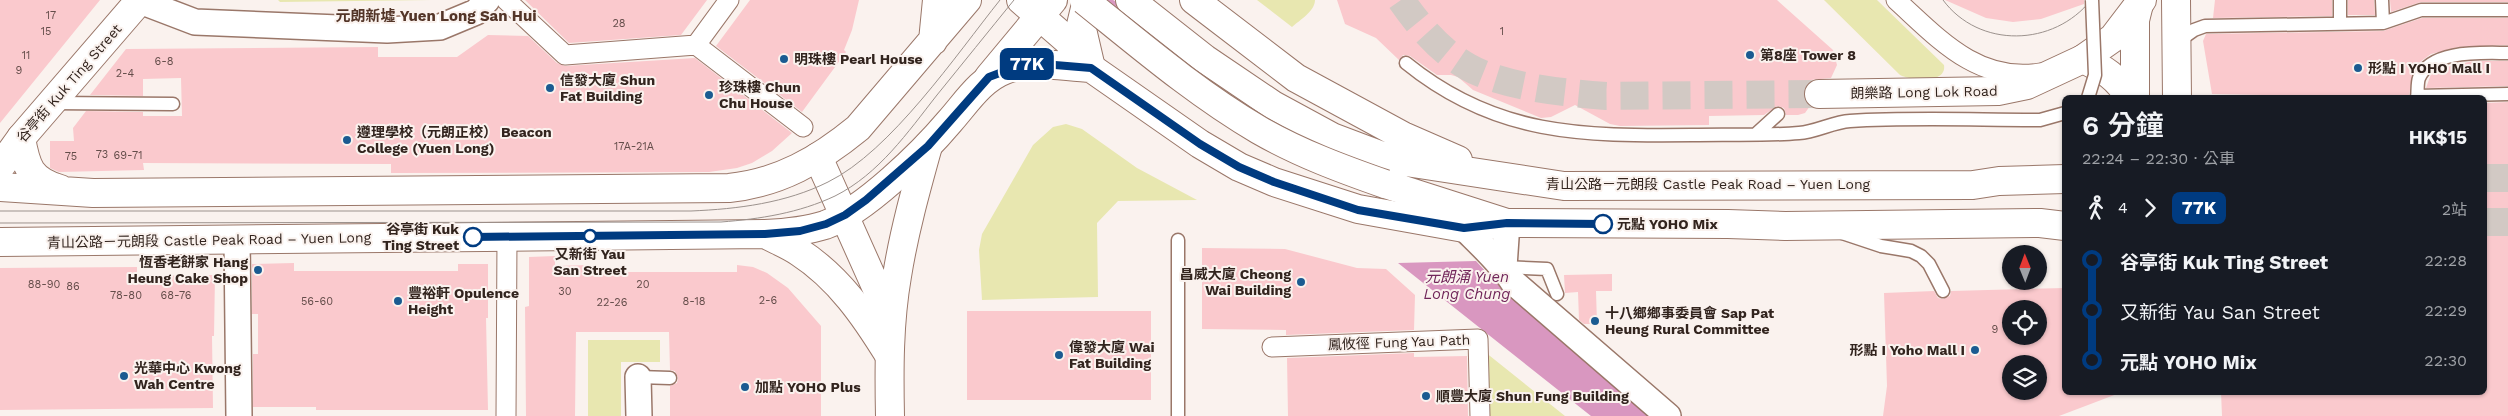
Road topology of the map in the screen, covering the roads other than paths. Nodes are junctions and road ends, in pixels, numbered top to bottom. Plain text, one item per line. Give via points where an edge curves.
1 (488, 0) edge
2 (506, 0) edge
3 (729, 0) edge
4 (937, 0) edge
5 (968, 0) edge
6 (1130, 0) edge
7 (1194, 0) edge
8 (1896, 0) edge
9 (2092, 0) edge
10 (2176, 0) edge
11 (2340, 0) edge
12 (2382, 0) edge
13 (140, 1) edge
14 (2140, 2) edge
15 (1038, 5) edge
16 (2421, 5) edge
17 (2459, 5) edge
18 (2501, 7) edge
19 (1084, 8) edge
20 (2340, 23) junction
21 (2383, 23) junction
22 (932, 41) junction
23 (2177, 42) junction
24 (696, 45) junction
25 (2508, 53) edge
26 (2083, 60) junction
27 (1406, 63) dead end
28 (1091, 68) junction
29 (2053, 71) junction
30 (989, 77) junction
31 (1819, 94) tunnel mouth
32 (2508, 94) edge
33 (2090, 95) edge
34 (2127, 95) edge
35 (2135, 95) edge
36 (2177, 95) edge
37 (2417, 95) edge
38 (2478, 95) edge
39 (51, 103) junction
40 (173, 104) dead end
41 (1778, 114) dead end
42 (2062, 114) edge
43 (803, 127) dead end
44 (1756, 134) junction
45 (21, 138) junction
46 (928, 146) junction
47 (818, 157) junction
48 (0, 167) edge
49 (1389, 172) junction
50 (1491, 175) junction
51 (2062, 179) edge
52 (0, 187) edge
53 (68, 192) junction
54 (845, 215) junction
55 (1507, 223) junction
56 (1819, 226) junction
57 (2062, 226) edge
58 (1464, 228) junction
59 (765, 234) junction
60 (507, 237) junction
61 (237, 240) junction
62 (1178, 240) dead end
63 (0, 242) edge
64 (1504, 267) junction
65 (1943, 291) dead end
66 (1557, 294) dead end
67 (1272, 347) dead end
68 (889, 355) junction
69 (638, 378) joint
70 (670, 378) dead end
71 (239, 416) edge
72 (506, 416) edge
73 (638, 416) edge
74 (890, 416) edge
75 (1178, 416) edge
76 (1480, 416) edge
77 (1668, 416) edge

1 - 13 street via 476,12 440,27 387,30 195,22
2 - 24 street via 565,55
3 - 24 street
4 - 22 main road
5 - 22 main road
6 - 49 main road, 青山公路－元朗段 Castle Peak Road – Yuen Long via 1205,59 1273,105
7 - 50 main road via 1296,78 1403,136
8 - 29 street via 1953,52 1968,61 2002,72 2037,74
9 - 33 lane, bridge via 2095,75
10 - 23 main road
11 - 20 lane
12 - 21 lane
13 - 39 main road, 谷亭街 Kuk Ting Street
14 - 26 main road, 朗樂路 Long Lok Road via 2113,38
14 - 35 main road via 2134,33
15 - 28 main road, 青山公路－元朗段 Castle Peak Road – Yuen Long
15 - 30 main road, 青山公路－元朗段 Castle Peak Road – Yuen Long
16 - 17 lane
16 - 21 lane
17 - 18 lane
19 - 28 main road
19 - 49 main road, 青山公路－元朗段 Castle Peak Road – Yuen Long, bridge via 1259,129 1323,162
20 - 21 lane
20 - 23 lane via 2205,26
22 - 47 main road via 858,128
23 - 36 main road
24 - 43 street
25 - 37 lane via 2453,54 2432,64 2420,78
26 - 29 main road, 朗樂路 Long Lok Road
26 - 34 main road via 2115,78
27 - 44 lane via 1452,96 1480,109 1556,130 1607,136
28 - 30 main road, 青山公路－元朗段 Castle Peak Road – Yuen Long via 1021,65
28 - 58 main road, 青山公路－元朗段 Castle Peak Road – Yuen Long via 1200,144 1239,167 1358,210
29 - 31 main road, 朗樂路 Long Lok Road via 2027,84 1998,91
30 - 46 main road, 青山公路－元朗段 Castle Peak Road – Yuen Long
32 - 38 lane
39 - 40 lane
39 - 45 main road, 谷亭街 Kuk Ting Street
41 - 44 lane
42 - 44 lane via 2040,120 1848,121 1800,133
45 - 48 main road, 谷亭街 Kuk Ting Street
45 - 53 main road via 27,166 35,176 45,184
46 - 54 main road, 青山公路－元朗段 Castle Peak Road – Yuen Long
46 - 68 main road via 906,225 896,277
47 - 53 main road via 801,168 766,182 729,188
47 - 54 main road
49 - 50 main road, 青山公路－元朗段 Castle Peak Road – Yuen Long
49 - 55 main road, 青山公路－元朗段 Castle Peak Road – Yuen Long
50 - 51 main road, 青山公路－元朗段 Castle Peak Road – Yuen Long via 1564,186 1973,185
52 - 53 main road
54 - 59 main road, 青山公路－元朗段 Castle Peak Road – Yuen Long via 800,231
54 - 68 main road via 877,289
55 - 56 main road, 青山公路－元朗段 Castle Peak Road – Yuen Long
55 - 58 main road, 青山公路－元朗段 Castle Peak Road – Yuen Long
55 - 64 street
56 - 57 main road, 青山公路－元朗段 Castle Peak Road – Yuen Long via 2040,223
56 - 65 lane via 1921,256 1929,264
58 - 64 street
59 - 60 main road, 青山公路－元朗段 Castle Peak Road – Yuen Long
59 - 68 main road via 799,251 830,276 863,313
60 - 61 main road, 青山公路－元朗段 Castle Peak Road – Yuen Long
60 - 72 street
61 - 63 main road, 青山公路－元朗段 Castle Peak Road – Yuen Long
61 - 71 street
62 - 75 lane
64 - 66 lane via 1547,268
64 - 77 street via 1513,282
67 - 76 street, 鳳攸徑 Fung Yau Path via 1478,340
68 - 74 main road
69 - 70 lane
69 - 73 street

